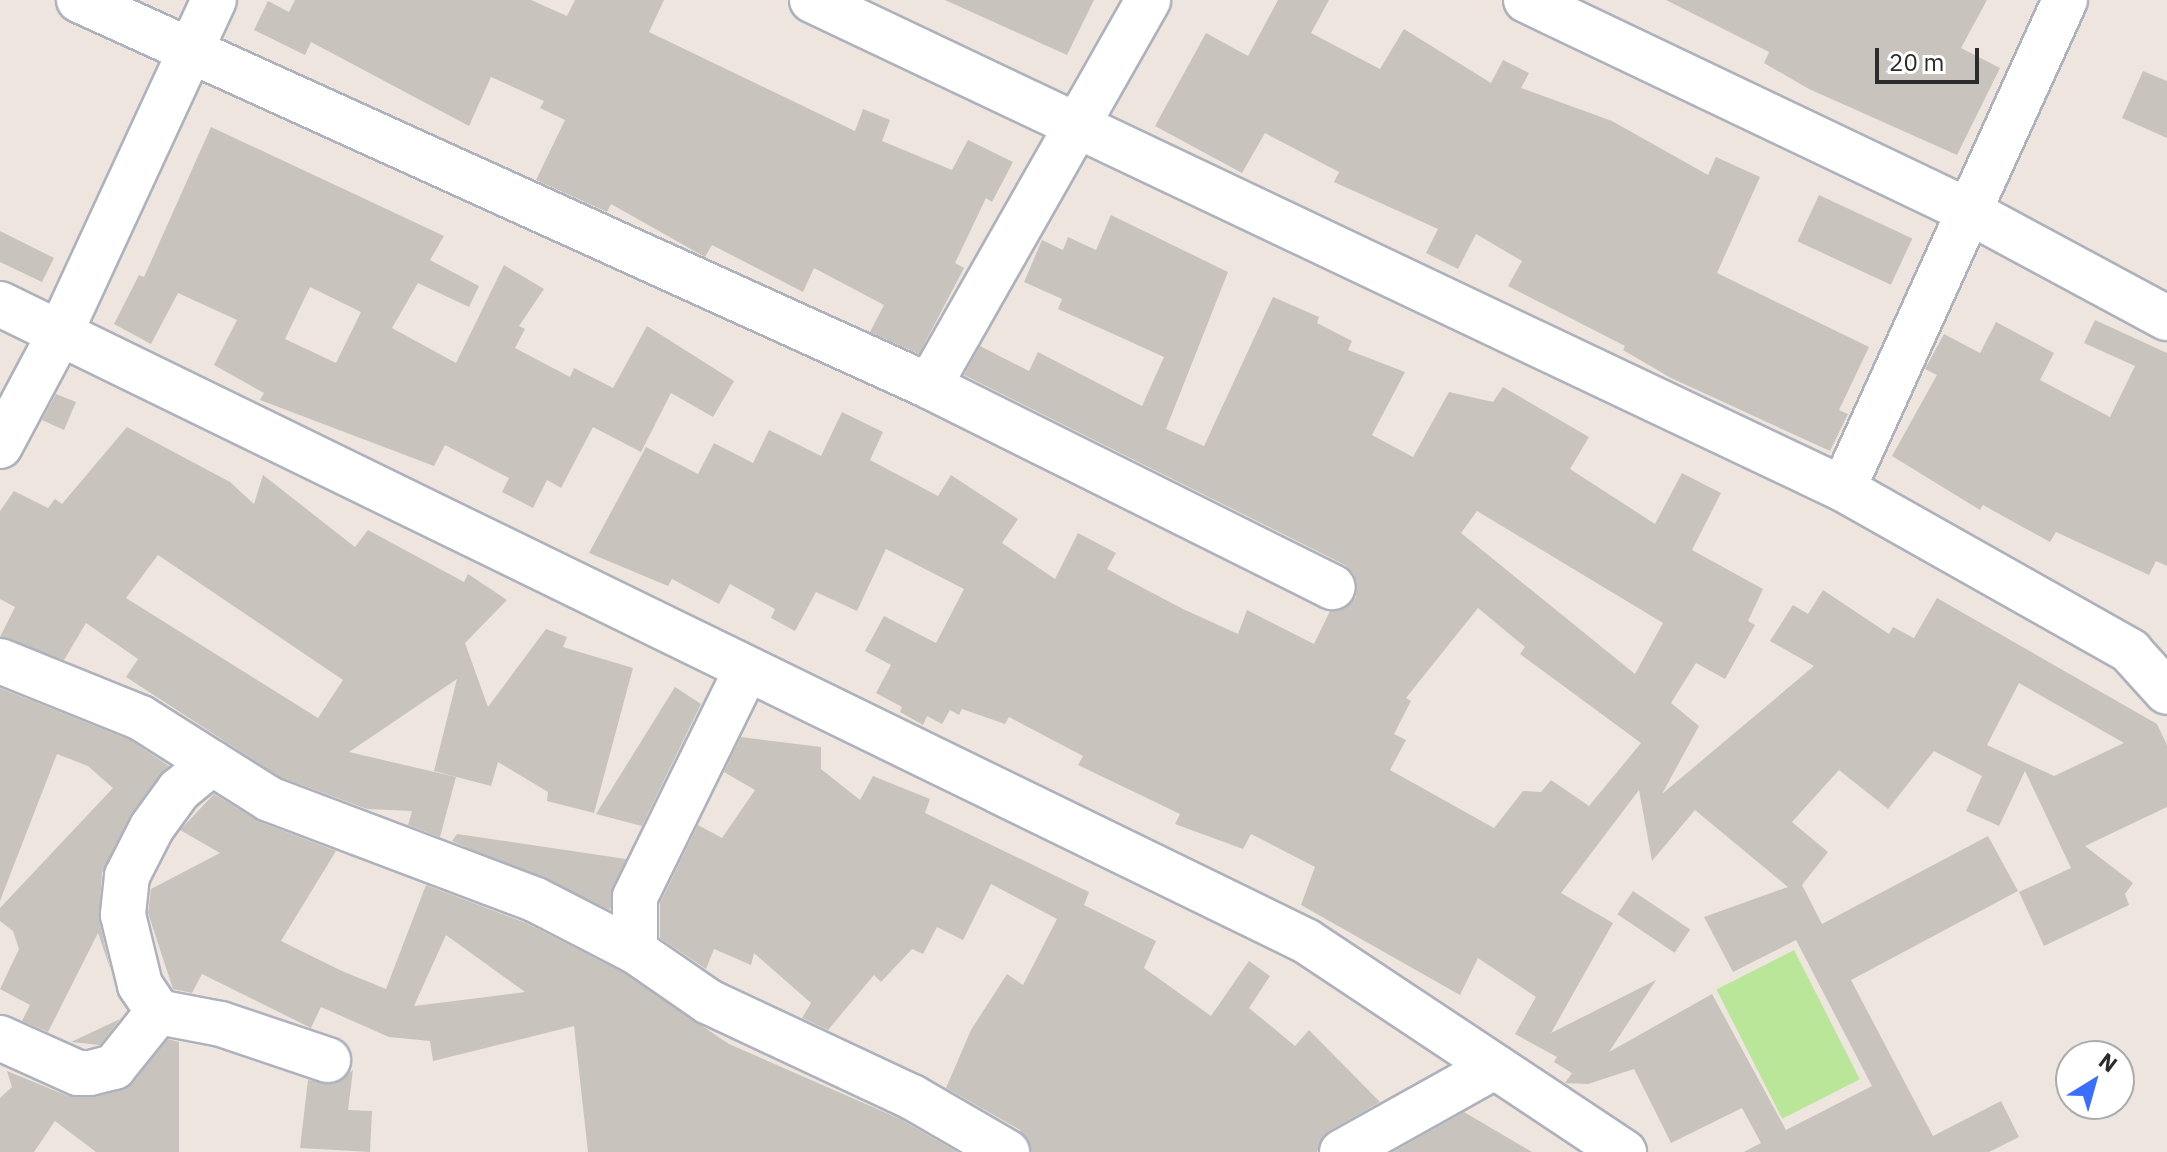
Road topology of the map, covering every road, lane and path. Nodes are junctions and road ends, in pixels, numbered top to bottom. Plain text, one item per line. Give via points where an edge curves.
1 (79, 0) edge
2 (214, 0) edge
3 (812, 0) edge
4 (1148, 0) edge
5 (1526, 0) edge
6 (2065, 0) edge
7 (187, 52) junction
8 (1074, 125) junction
9 (1968, 211) junction
10 (0, 304) edge
11 (2167, 318) edge
12 (60, 333) junction
13 (929, 386) junction
14 (0, 446) edge
15 (1843, 489) junction
16 (1333, 587) dead end
17 (0, 661) edge
18 (745, 672) junction
19 (2167, 692) edge
20 (212, 763) junction
21 (635, 951) junction
22 (158, 1012) junction
23 (0, 1038) edge
24 (328, 1060) dead end
25 (1492, 1068) junction
26 (1007, 1152) edge
27 (1342, 1152) edge
28 (1624, 1152) edge

1 - 7 street
2 - 7 street
3 - 8 street
4 - 8 street
5 - 9 street
6 - 9 street
7 - 12 street
7 - 13 street
8 - 13 street
8 - 15 street
9 - 11 street
9 - 15 street
10 - 12 street
12 - 14 street
12 - 18 street
13 - 16 street
15 - 19 street via 2130,651
17 - 20 street via 141,718
18 - 21 street via 635,897
18 - 25 street via 1306,941
20 - 21 street via 269,799 536,900
20 - 22 street via 179,790 127,876 123,915 140,985
21 - 26 street via 709,1002 912,1097
22 - 23 street via 114,1067 90,1073 78,1073
22 - 24 street via 221,1024
25 - 27 street
25 - 28 street

